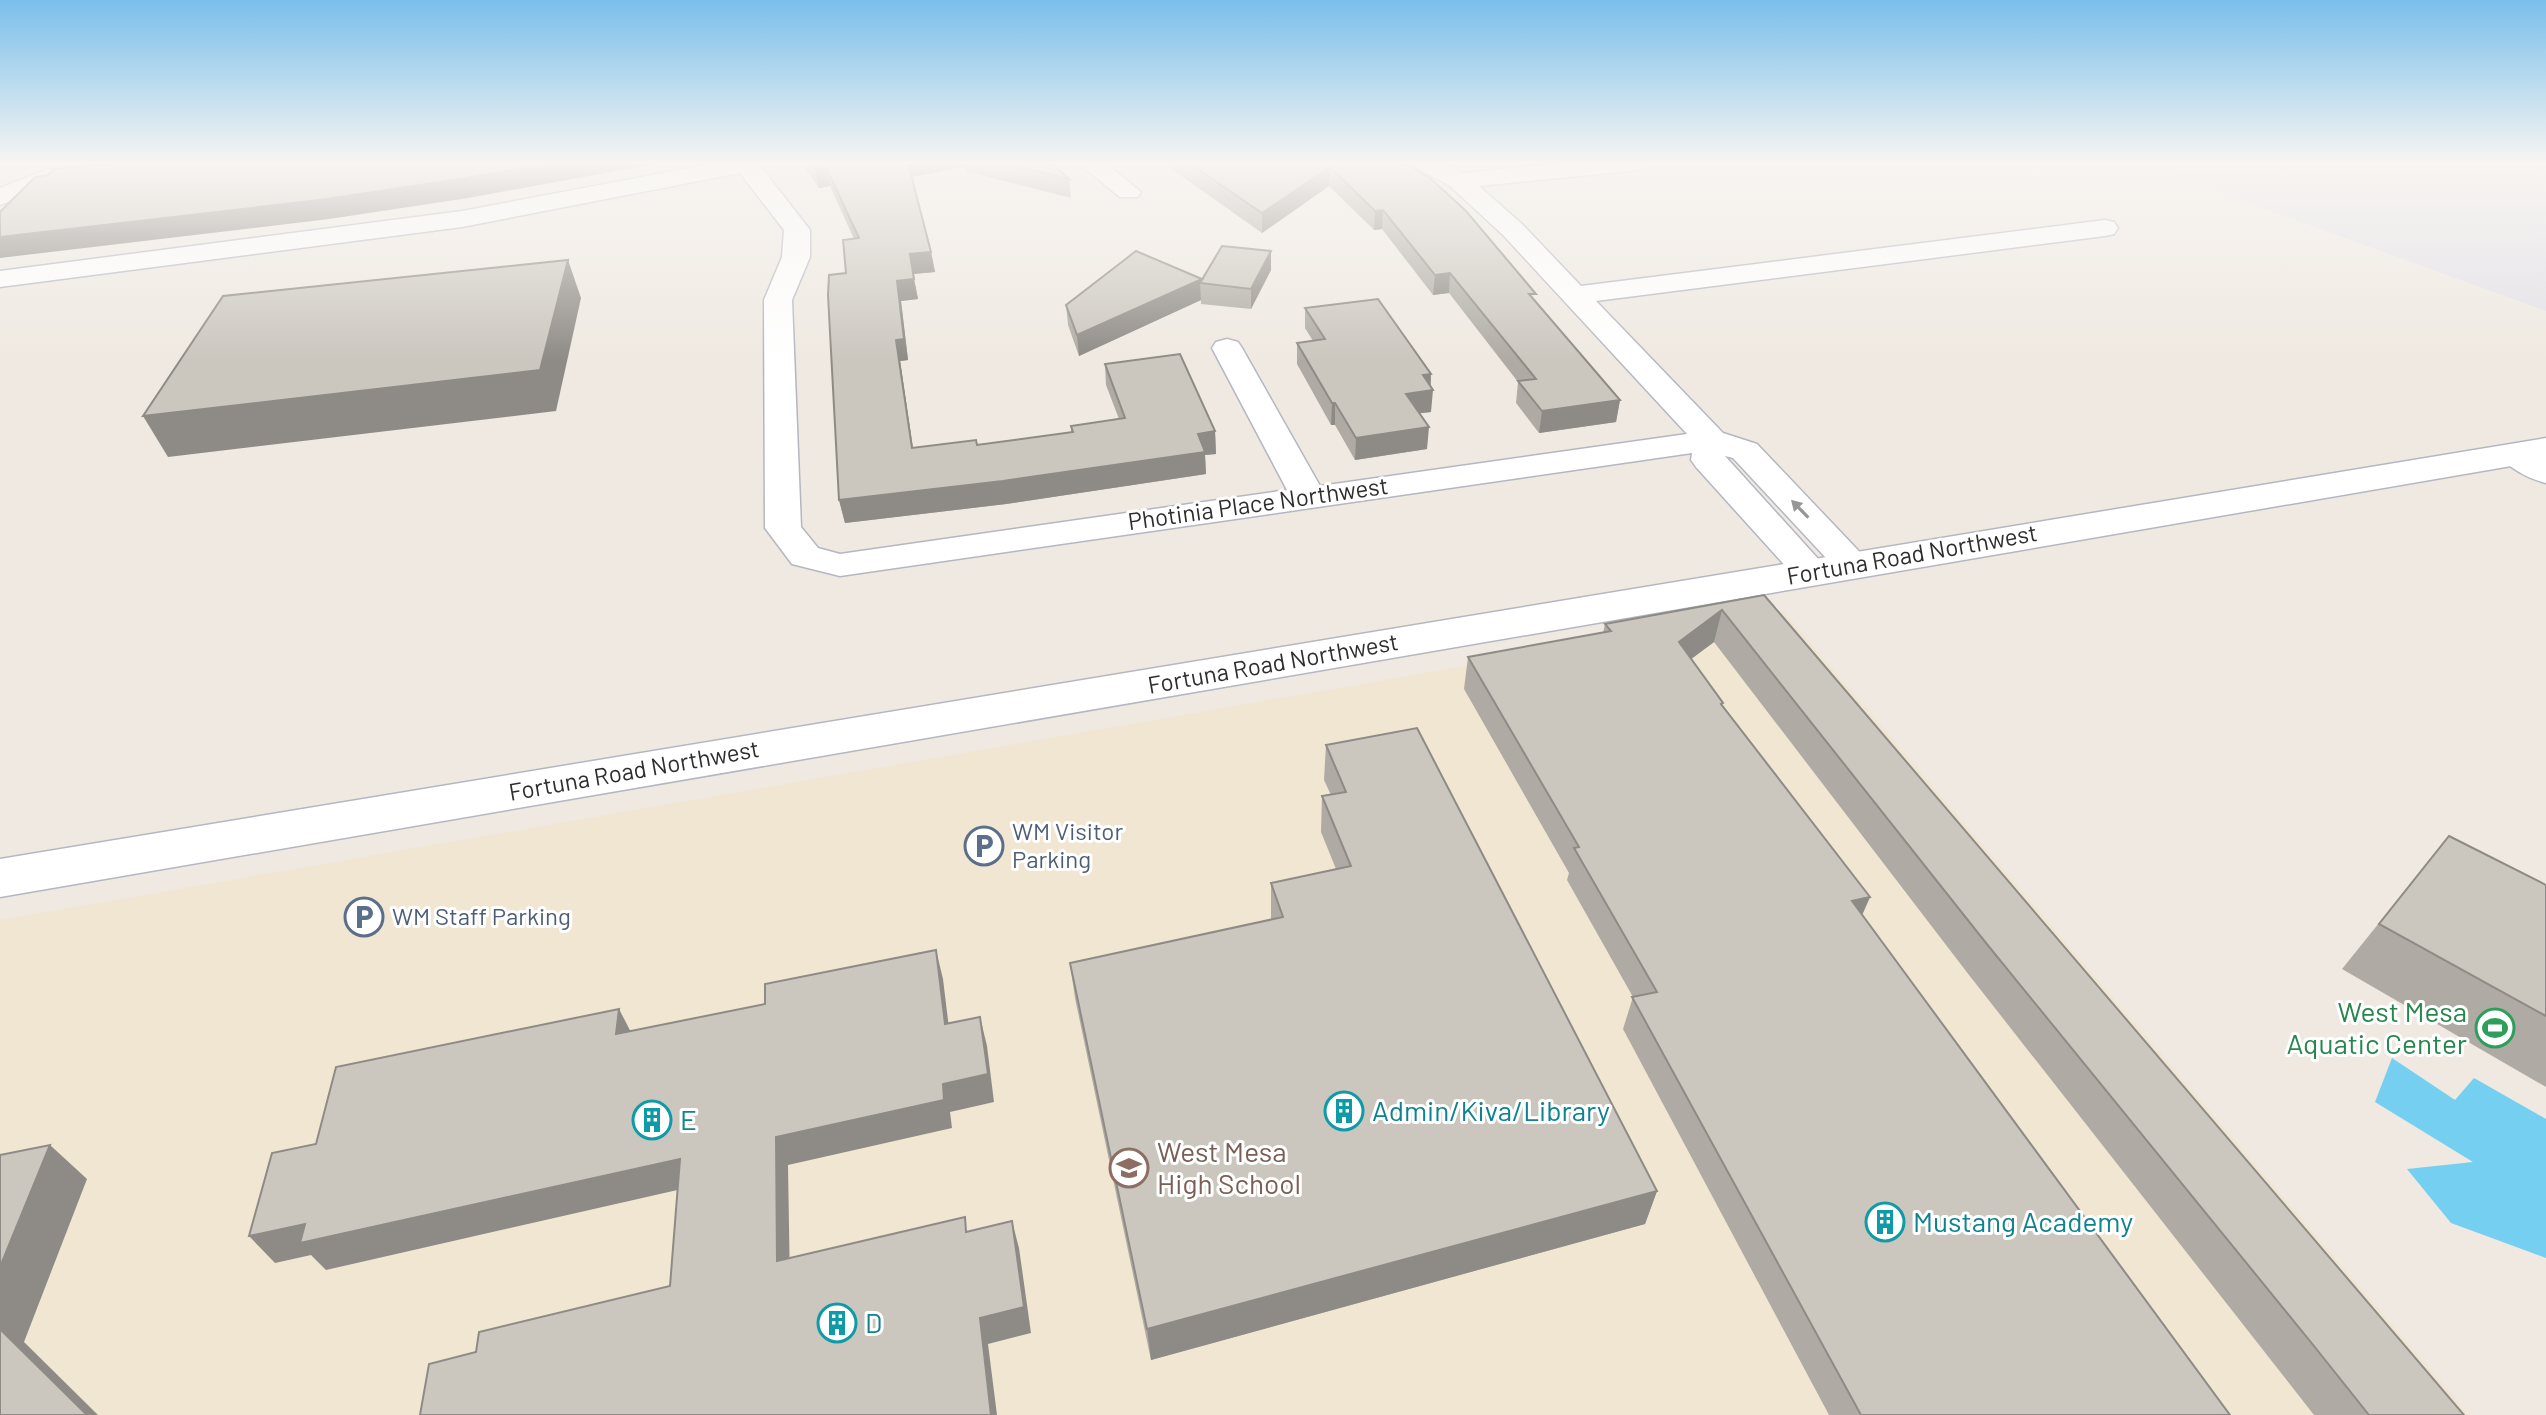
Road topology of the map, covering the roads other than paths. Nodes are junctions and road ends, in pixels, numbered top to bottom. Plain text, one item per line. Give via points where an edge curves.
1 (385, 229) edge
2 (796, 229) edge
3 (1512, 229) edge
4 (2097, 229) edge
5 (0, 279) edge
6 (1574, 295) junction
7 (1227, 348) dead end
8 (1711, 440) junction
9 (2536, 458) edge
10 (1308, 496) junction
11 (1853, 565) junction
12 (1811, 572) junction
13 (0, 878) edge

1 - 5 street
2 - 10 street, Photinia Place Northwest via 796,257 778,300 783,528 805,556 840,565
3 - 6 street
4 - 6 street
6 - 8 street
7 - 10 street
8 - 10 street, Photinia Place Northwest
11 -> 8 street via 1745,451
8 - 12 street via 1708,460
9 - 11 street, Fortuna Road Northwest
11 - 12 street, Fortuna Road Northwest
12 - 13 street, Fortuna Road Northwest

